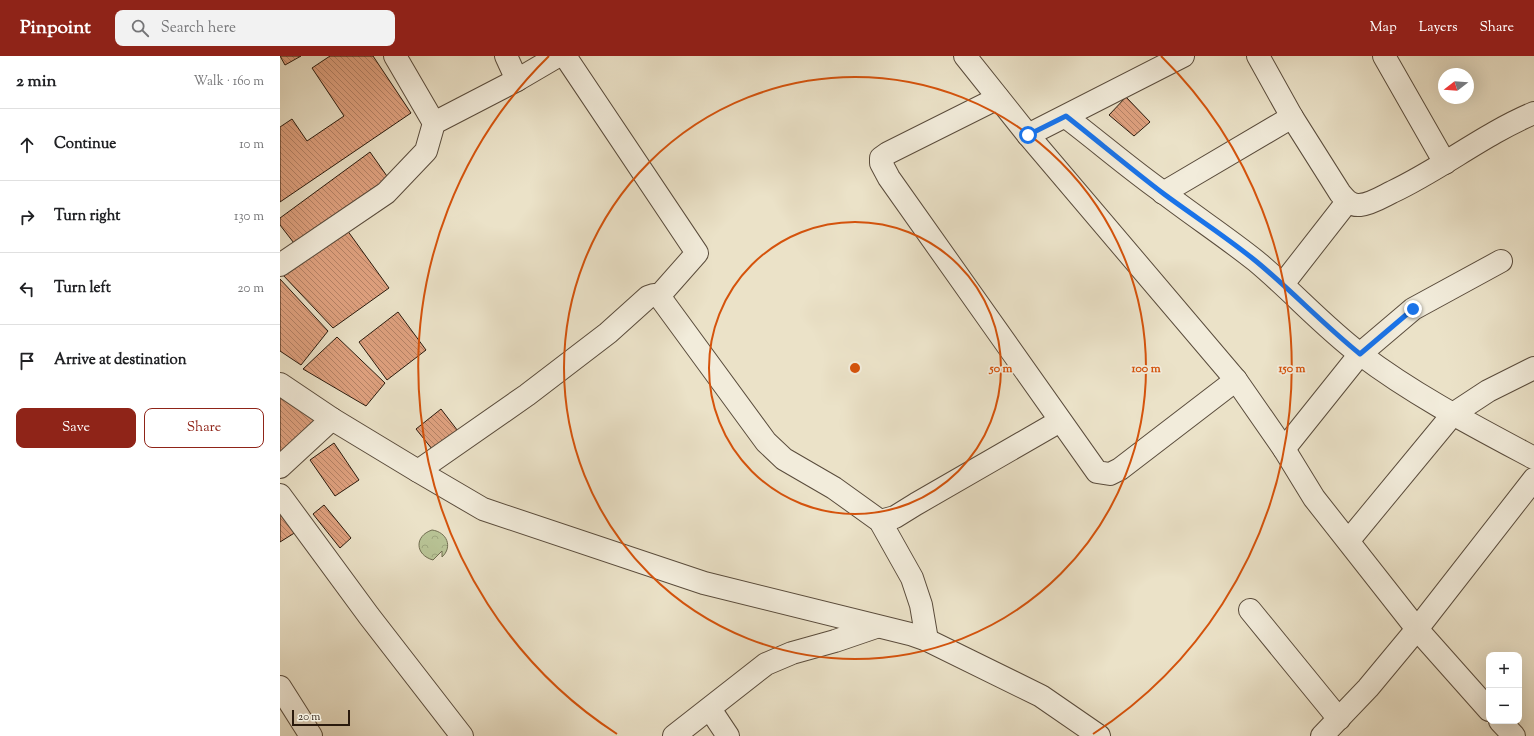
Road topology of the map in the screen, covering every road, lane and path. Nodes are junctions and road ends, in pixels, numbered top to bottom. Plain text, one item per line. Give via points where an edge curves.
1 (395, 56) edge
2 (506, 56) edge
3 (558, 56) edge
4 (565, 56) edge
5 (965, 56) edge
6 (1183, 56) edge
7 (1258, 56) edge
8 (1384, 56) edge
9 (517, 80) junction
10 (998, 98) junction
11 (1534, 113) edge
12 (1066, 116) junction
13 (1292, 117) junction
14 (434, 123) junction
15 (1028, 135) junction
16 (1445, 163) junction
17 (1163, 193) junction
18 (1347, 202) junction
19 (281, 260) edge
20 (1501, 261) dead end
21 (1283, 284) junction
22 (659, 296) junction
23 (1360, 354) junction
24 (1534, 368) edge
25 (1236, 380) junction
26 (280, 384) edge
27 (1453, 414) junction
28 (332, 419) junction
29 (1060, 421) junction
30 (1284, 449) junction
31 (1534, 458) edge
32 (280, 466) edge
33 (418, 472) junction
34 (1534, 479) edge
35 (280, 495) edge
36 (880, 521) junction
37 (1349, 540) junction
38 (1250, 610) dead end
39 (876, 627) junction
40 (1417, 629) junction
41 (927, 640) junction
42 (283, 697) edge
43 (1486, 707) edge
44 (710, 709) junction
45 (1339, 718) junction
46 (1503, 724) edge
47 (452, 733) edge
48 (310, 736) edge
49 (674, 736) edge
50 (728, 736) edge
51 (1099, 736) edge
52 (1322, 736) edge
53 (1514, 736) edge

1 - 14 street
2 - 9 street
3 - 9 street
4 - 22 street via 697,253
5 - 10 street
6 - 12 street
7 - 13 street
8 - 16 street
9 - 14 street
10 - 15 street
10 - 29 street via 888,153 881,158 880,163
11 - 16 street via 1510,123
12 - 15 street
12 - 17 street
13 - 17 street
13 - 18 street
14 - 19 street via 426,151 386,193
15 - 25 street
16 - 18 street via 1372,202 1360,205
17 - 21 street via 1226,238
18 - 21 street
20 - 23 street via 1413,309
21 - 23 street
22 - 33 street via 648,297 608,333 527,395
22 - 36 street via 771,446 784,459 834,488
23 - 27 street via 1409,389
23 - 30 street
24 - 27 street via 1488,391
25 - 29 street via 1110,474 1098,472
25 - 30 street
26 - 28 street
27 - 31 street
27 - 37 street
28 - 32 street
28 - 33 street
29 - 36 street via 895,517
30 - 37 street via 1314,498
33 - 39 street via 483,509 704,583
34 - 40 street
35 - 47 street
36 - 41 street via 912,578 921,605
37 - 40 street
38 - 45 street
39 - 41 street
39 - 44 street via 792,652 766,664
40 - 43 street
40 - 45 street via 1368,688
41 - 51 street via 1041,696
42 - 48 street
44 - 49 street
44 - 50 street
45 - 52 street
46 - 53 street

